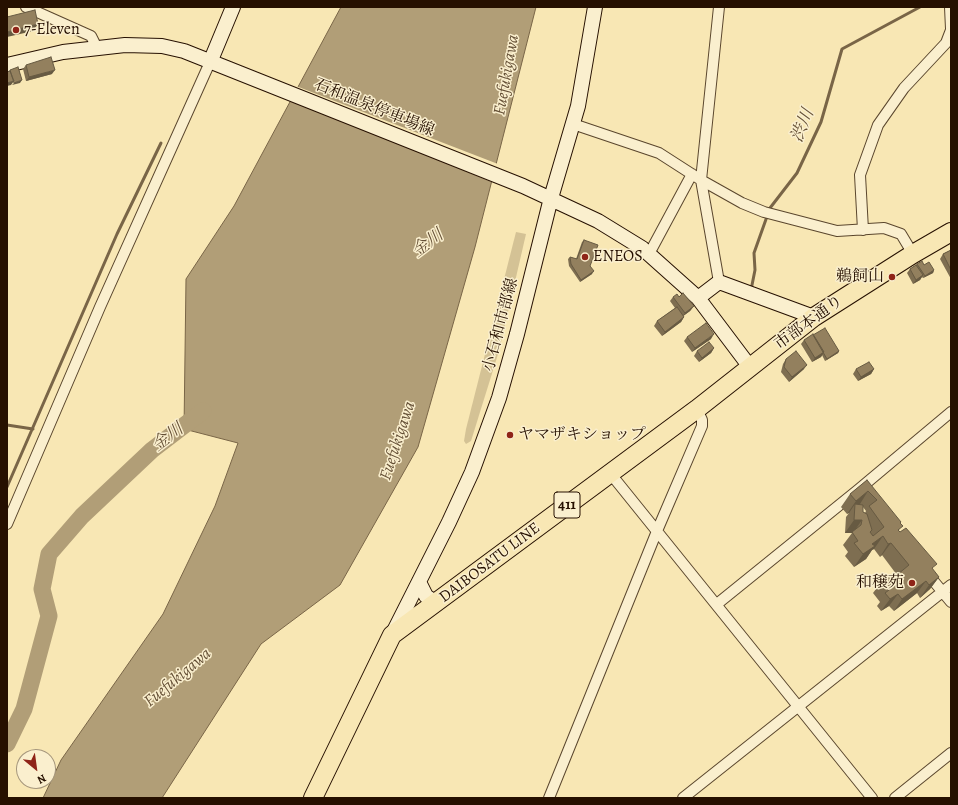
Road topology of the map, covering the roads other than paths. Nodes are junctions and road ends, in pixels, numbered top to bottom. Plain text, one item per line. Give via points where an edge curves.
1 (26, 7) edge
2 (233, 7) edge
3 (595, 7) edge
4 (719, 7) edge
5 (950, 7) edge
6 (951, 29) edge
7 (97, 48) junction
8 (214, 62) junction
9 (7, 65) edge
10 (573, 124) junction
11 (692, 174) junction
12 (701, 180) junction
13 (551, 198) junction
14 (863, 230) junction
15 (951, 232) edge
16 (650, 254) junction
17 (913, 254) junction
18 (719, 282) junction
19 (698, 298) junction
20 (814, 317) junction
21 (750, 367) junction
22 (697, 409) junction
23 (951, 412) edge
24 (610, 473) junction
25 (7, 524) edge
26 (657, 530) junction
27 (918, 562) edge
28 (419, 582) junction
29 (951, 585) edge
30 (942, 592) junction
31 (438, 602) junction
32 (951, 602) edge
33 (717, 604) junction
34 (392, 635) junction
35 (799, 706) junction
36 (951, 754) edge
37 (314, 798) edge
38 (549, 798) edge
39 (683, 798) edge
40 (872, 798) edge
41 (895, 798) edge

1 - 7 street via 91,36
2 - 8 main road
3 - 10 main road, 小石和市部線
4 - 12 street
5 - 6 street
6 - 14 street via 946,43 904,88 878,125 860,175
7 - 8 main road, 石和温泉停車場線 via 124,45 162,46
7 - 9 main road, 石和温泉停車場線 via 63,52
8 - 13 main road, 石和温泉停車場線
8 - 25 street via 100,307
10 - 11 street via 659,154
10 - 13 main road, 小石和市部線
11 - 12 street
11 - 16 street
12 - 14 street via 742,203 769,214 838,231
12 - 18 street
13 - 16 main road, 石和温泉停車場線 via 598,221
13 - 28 main road, 小石和市部線 via 499,398 472,472
14 - 17 street via 884,228 901,234
15 - 17 highway, 市部本通り / 411
16 - 19 main road, 石和温泉停車場線
17 - 20 highway, 市部本通り / 411
18 - 19 main road
18 - 20 main road
19 - 21 main road, 石和温泉停車場線
20 - 21 highway, 市部本通り / 411
21 - 22 highway, DAIBOSATU LINE / 411
22 - 24 highway, DAIBOSATU LINE / 411
22 - 26 street via 702,426
23 - 33 street via 861,493
24 - 26 street
24 - 31 highway, DAIBOSATU LINE / 411
26 - 33 street
26 - 38 street
27 - 30 street
28 - 31 main road via 426,596
28 - 34 main road, 小石和市部線
29 - 30 street
30 - 32 street
30 - 35 street
31 - 34 highway, DAIBOSATU LINE / 411
33 - 35 street
34 - 37 highway, DAIBOSATU LINE / 411
35 - 39 street
35 - 40 street
36 - 41 street

